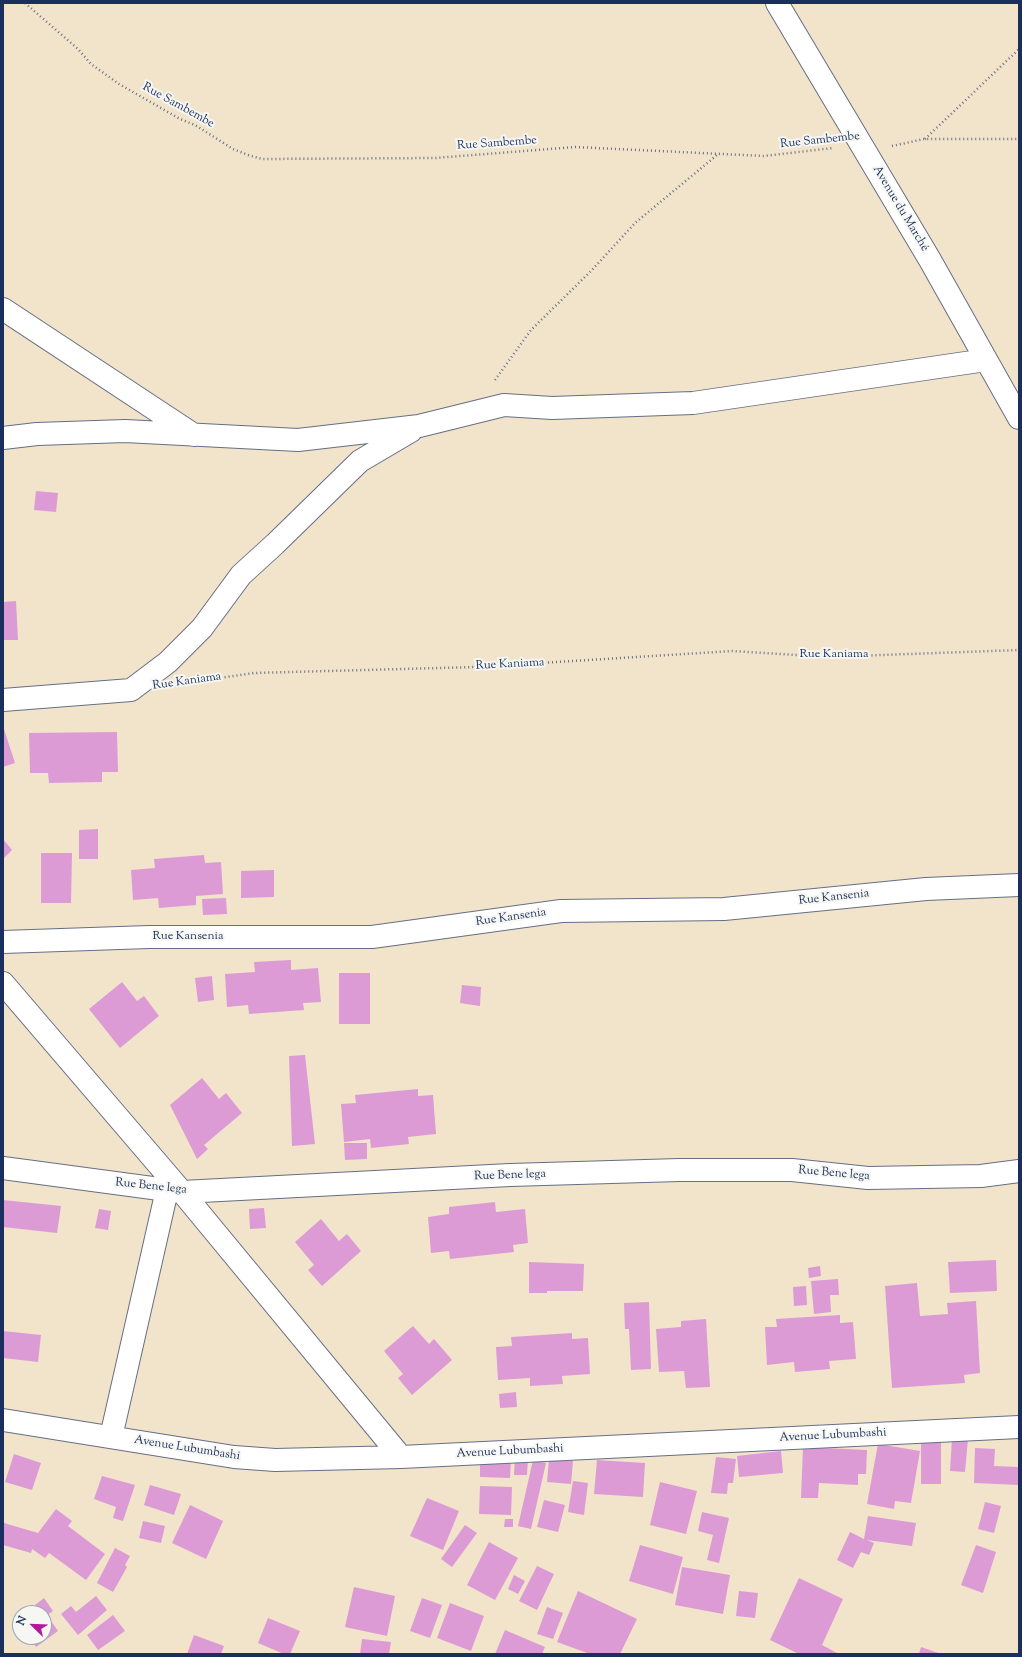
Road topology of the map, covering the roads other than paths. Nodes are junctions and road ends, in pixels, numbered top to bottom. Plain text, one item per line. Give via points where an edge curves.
1 (777, 3) edge
2 (3, 308) edge
3 (986, 360) junction
4 (1019, 418) edge
5 (419, 426) junction
6 (195, 436) junction
7 (3, 438) edge
8 (3, 700) edge
9 (1019, 885) edge
10 (3, 942) edge
11 (3, 983) edge
12 (3, 1168) edge
13 (1019, 1171) edge
14 (174, 1191) junction
15 (3, 1420) edge
16 (1019, 1427) edge
17 (111, 1437) junction
18 (401, 1457) junction

1 - 3 street, Avenue du Marché
2 - 6 street
3 - 4 street, Avenue du Marché
3 - 5 street via 693,403 552,408 504,405
5 - 6 street via 298,440
5 - 8 street via 360,461 241,575 202,628 168,662 131,690
6 - 7 street via 125,431 37,434
9 - 10 street, Rue Kansenia via 926,889 724,909 561,911 372,937 149,937
11 - 14 street
12 - 14 street, Rue Bene lega
13 - 14 street, Rue Bene lega via 981,1176 868,1178 792,1170 679,1170 510,1175
14 - 17 street
14 - 18 street
15 - 17 street, Avenue Lubumbashi
16 - 18 street, Avenue Lubumbashi
17 - 18 street, Avenue Lubumbashi via 234,1457 274,1460

